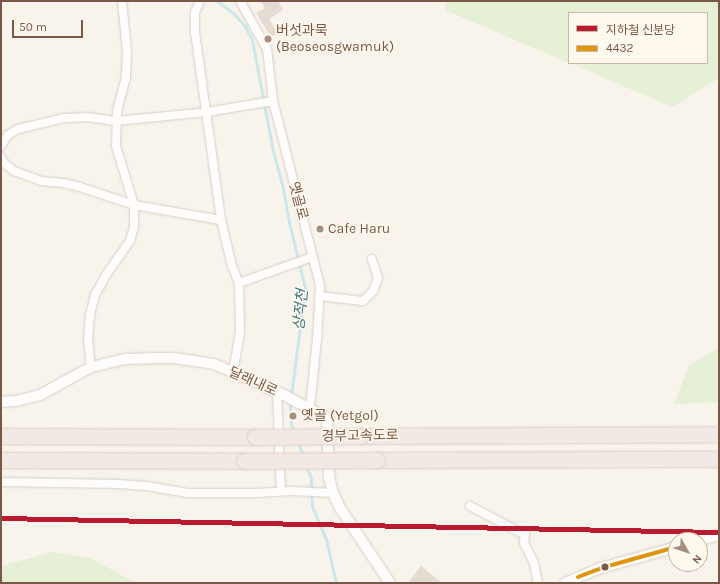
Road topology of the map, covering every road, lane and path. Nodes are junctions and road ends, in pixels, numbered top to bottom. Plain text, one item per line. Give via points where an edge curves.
1 (122, 1) edge
2 (240, 1) edge
3 (199, 3) edge
4 (273, 101) junction
5 (207, 112) junction
6 (116, 121) junction
7 (1, 146) edge
8 (2, 161) edge
9 (134, 206) junction
10 (221, 220) junction
11 (312, 257) junction
12 (372, 258) dead end
13 (239, 283) junction
14 (319, 296) junction
15 (91, 367) junction
16 (234, 373) junction
17 (280, 394) junction
18 (1, 402) edge
19 (310, 408) junction
20 (719, 434) edge
21 (1, 436) edge
22 (719, 459) edge
23 (1, 460) edge
24 (1, 482) edge
25 (281, 491) junction
26 (333, 493) junction
27 (470, 506) dead end
28 (719, 535) edge
29 (708, 538) edge
30 (668, 548) edge
31 (390, 583) edge
32 (538, 583) edge
33 (566, 583) edge

1 - 6 street via 127,52 126,78
2 - 4 street, 옛골로 via 267,49
3 - 5 street via 194,14 195,32
4 - 5 street
4 - 11 street, 옛골로
5 - 6 street
5 - 10 street
6 - 7 street via 87,117 49,121 13,131
6 - 9 street via 116,146
8 - 9 street via 14,171 35,180 80,187
9 - 10 street
9 - 15 street via 134,228 130,241 99,287 90,315 88,338
10 - 13 street via 232,266
11 - 13 street
11 - 14 street, 옛골로 via 320,286
12 - 14 street via 378,278 373,291 363,301
13 - 16 street via 240,332
14 - 19 street, 옛골로
15 - 16 street, 달래내로 via 126,359 174,358 214,364
15 - 18 street, 달래내로 via 40,394 16,401
16 - 17 street, 달래내로
17 - 19 street, 달래내로
17 - 25 street
19 - 26 street, 달래내로 via 326,418 329,477
20 - 21 highway, 경부고속도로, bridge via 255,438
22 - 23 highway, 경부고속도로, bridge
24 - 25 street via 118,484 187,493
25 - 26 street
26 - 31 street, 달래내로 via 340,508
27 - 32 street via 525,535 524,543 534,563
28 - 29 street
30 - 33 street via 601,568

